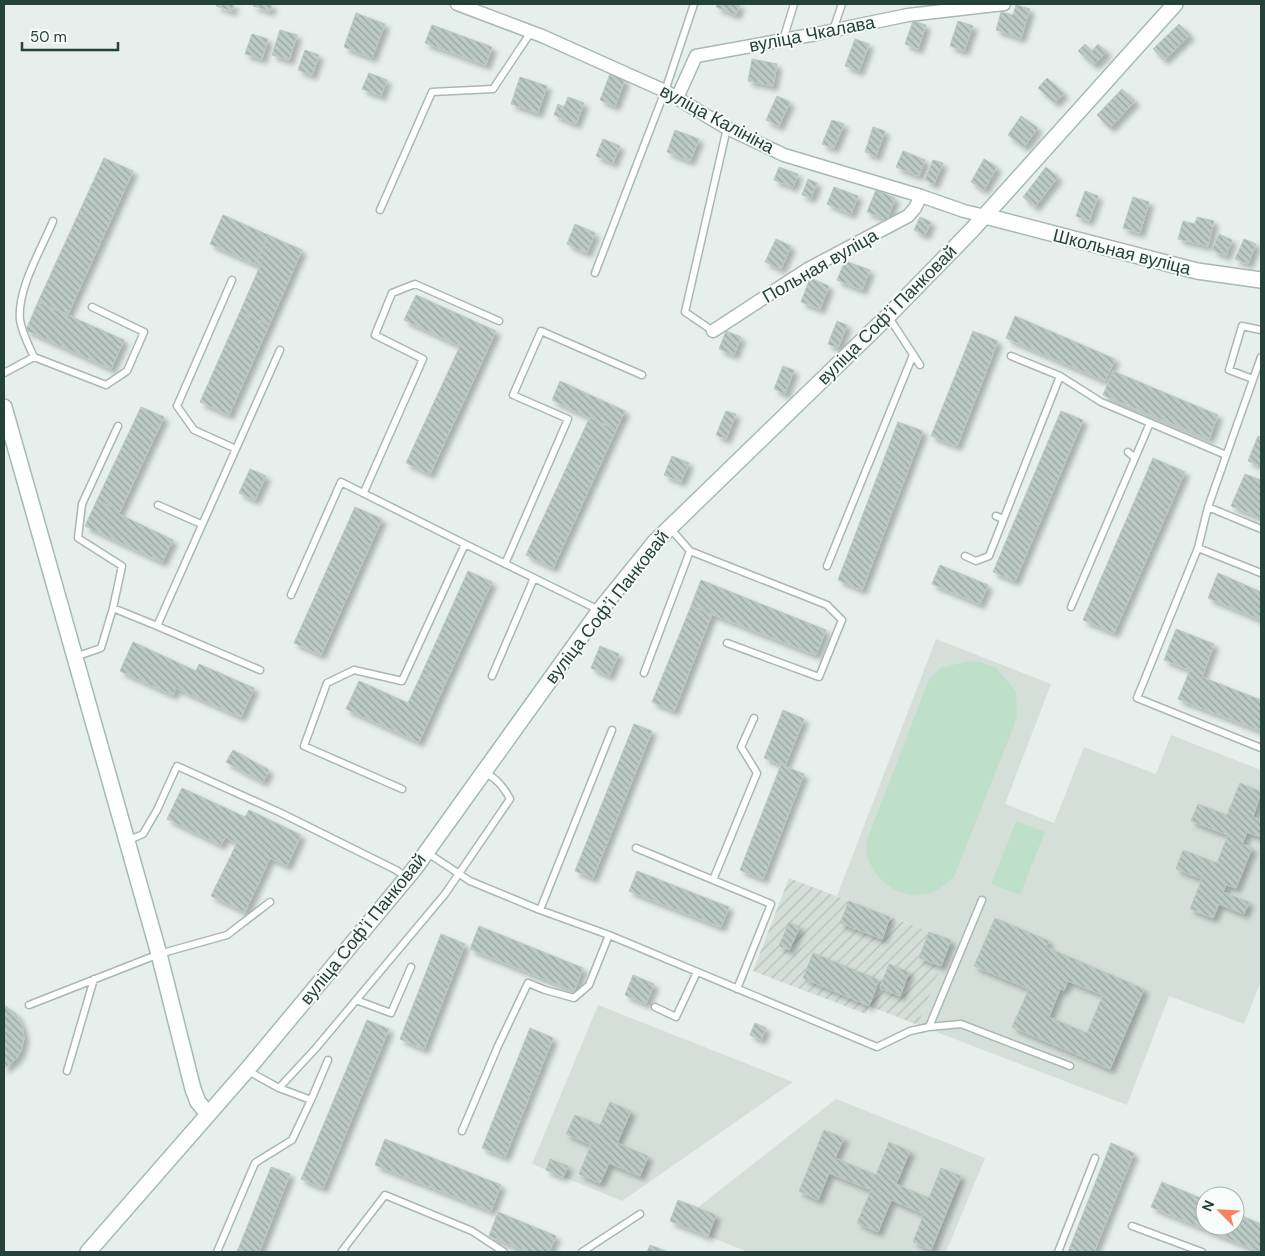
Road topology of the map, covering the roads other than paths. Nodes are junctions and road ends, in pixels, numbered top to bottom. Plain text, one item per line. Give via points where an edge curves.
1 (457, 4) edge
2 (694, 4) edge
3 (794, 4) edge
4 (842, 4) edge
5 (1004, 4) edge
6 (1175, 4) edge
7 (833, 31) junction
8 (531, 32) junction
9 (783, 40) junction
10 (665, 91) junction
11 (676, 98) junction
12 (727, 128) junction
13 (921, 196) junction
14 (380, 210) dead end
15 (985, 216) junction
16 (53, 221) dead end
17 (595, 273) dead end
18 (232, 280) dead end
19 (1261, 280) edge
20 (92, 307) dead end
21 (888, 316) junction
22 (498, 321) dead end
23 (1261, 330) edge
24 (713, 331) joint
25 (280, 350) dead end
26 (913, 355) junction
27 (1012, 356) dead end
28 (34, 357) junction
29 (1261, 357) edge
30 (920, 365) dead end
31 (4, 374) edge
32 (642, 375) dead end
33 (1060, 376) junction
34 (1253, 380) junction
35 (4, 407) edge
36 (1150, 423) junction
37 (118, 426) dead end
38 (236, 449) junction
39 (1128, 452) dead end
40 (1226, 455) junction
41 (1135, 458) junction
42 (364, 492) junction
43 (158, 505) dead end
44 (1208, 507) junction
45 (996, 516) dead end
46 (1003, 519) junction
47 (201, 524) junction
48 (669, 527) junction
49 (1261, 529) edge
50 (465, 544) junction
51 (1198, 548) junction
52 (690, 551) junction
53 (966, 556) dead end
54 (505, 564) junction
55 (827, 566) dead end
56 (1261, 573) edge
57 (534, 578) junction
58 (291, 595) dead end
59 (1071, 607) dead end
60 (113, 608) junction
61 (600, 610) junction
62 (157, 626) junction
63 (727, 642) dead end
64 (74, 657) junction
65 (260, 670) dead end
66 (644, 673) dead end
67 (492, 676) dead end
68 (754, 718) dead end
69 (612, 730) dead end
70 (1261, 748) edge
71 (484, 772) junction
72 (402, 789) dead end
73 (126, 841) junction
74 (636, 848) dead end
75 (426, 852) junction
76 (458, 874) junction
77 (406, 878) junction
78 (714, 880) junction
79 (982, 900) dead end
80 (270, 902) dead end
81 (540, 910) junction
82 (609, 935) junction
83 (159, 954) junction
84 (410, 967) dead end
85 (698, 972) junction
86 (94, 979) junction
87 (737, 988) junction
88 (356, 1000) junction
89 (29, 1005) dead end
90 (655, 1007) dead end
91 (929, 1027) junction
92 (328, 1060) dead end
93 (1070, 1066) dead end
94 (246, 1070) junction
95 (67, 1071) dead end
96 (279, 1088) junction
97 (311, 1100) junction
98 (208, 1114) junction
99 (462, 1131) dead end
100 (1096, 1158) dead end
101 (640, 1214) dead end
102 (1132, 1226) dead end
103 (88, 1252) edge
104 (217, 1252) edge
105 (345, 1252) edge
106 (504, 1252) edge
107 (582, 1252) edge
108 (1058, 1252) edge
109 (1202, 1252) edge

1 - 8 street, вуліца Калініна
2 - 10 lane
3 - 9 lane
4 - 7 lane
5 - 7 street, вуліца Чкалава via 908,15
6 - 15 main road, вуліца Софʼі Панковай
7 - 9 street, вуліца Чкалава
8 - 10 street, вуліца Калініна
8 - 14 lane via 493,89 432,92
9 - 11 street, вуліца Чкалава via 696,56
10 - 11 street, вуліца Калініна
10 - 17 lane
11 - 12 street, вуліца Калініна
12 - 13 street, вуліца Калініна via 784,155
12 - 24 lane via 686,312
13 - 15 street, вуліца Калініна
13 - 24 street, Польная вуліца via 908,216 808,269
15 - 19 main road, Школьная вуліца via 1197,271
15 - 21 main road, вуліца Софʼі Панковай
16 - 28 lane via 24,289 20,309 20,322
18 - 38 lane via 177,406 194,430
20 - 28 lane via 144,332 127,372 106,385
21 - 26 lane
21 - 48 main road, вуліца Софʼі Панковай
22 - 42 lane via 415,284 392,293 374,334 423,358
23 - 34 lane via 1242,326 1228,370
25 - 38 lane
26 - 30 lane
26 - 55 lane
27 - 33 lane
28 - 31 lane
29 - 34 lane
32 - 54 lane via 541,331 513,395 568,419
33 - 36 lane via 1101,402
33 - 46 lane
34 - 40 lane
35 - 64 main road
36 - 40 lane
36 - 41 lane
37 - 60 lane via 82,504 78,538 122,566
38 - 47 lane
39 - 41 lane
40 - 44 lane
41 - 59 lane
42 - 50 lane
42 - 58 lane via 341,482
43 - 47 lane
44 - 49 lane
44 - 51 lane
45 - 46 lane
46 - 53 lane via 989,556 976,561
47 - 62 lane
48 - 52 lane
48 - 61 main road, вуліца Софʼі Панковай
50 - 54 lane
50 - 72 lane via 402,681 354,670 327,683 304,746
51 - 56 lane
51 - 70 lane via 1137,698
52 - 63 lane via 827,605 842,620 819,677
52 - 66 lane
54 - 57 lane
57 - 61 lane
57 - 67 lane
60 - 62 lane
60 - 64 lane via 101,648
61 - 71 main road, вуліца Софʼі Панковай
62 - 65 lane
64 - 73 main road
68 - 78 lane via 742,747 757,773
69 - 81 lane
71 - 75 main road, вуліца Софʼі Панковай
71 - 76 lane via 496,778 510,799
73 - 77 lane via 143,834 177,766 281,813
73 - 83 main road
74 - 78 lane
75 - 76 lane
75 - 77 main road, вуліца Софʼі Панковай
76 - 81 lane
76 - 88 lane
77 - 94 main road, вуліца Софʼі Панковай
78 - 87 lane via 772,904
79 - 91 lane
80 - 83 lane via 227,935
81 - 82 lane
82 - 85 lane
82 - 99 lane via 590,985 574,998 528,982
83 - 86 lane
83 - 98 main road via 193,1089
84 - 88 lane via 391,1013
85 - 87 lane
85 - 90 lane via 676,1017
86 - 89 lane
86 - 95 lane
87 - 91 lane via 877,1047 910,1031
88 - 96 lane
91 - 93 lane via 962,1024
92 - 97 lane
94 - 96 lane
94 - 98 main road, вуліца Софʼі Панковай
96 - 97 lane
97 - 104 lane via 292,1140 255,1163
98 - 103 main road, вуліца Софʼі Панковай
100 - 108 lane
101 - 107 lane
102 - 109 lane
105 - 106 lane via 342,1251 385,1195 472,1230

